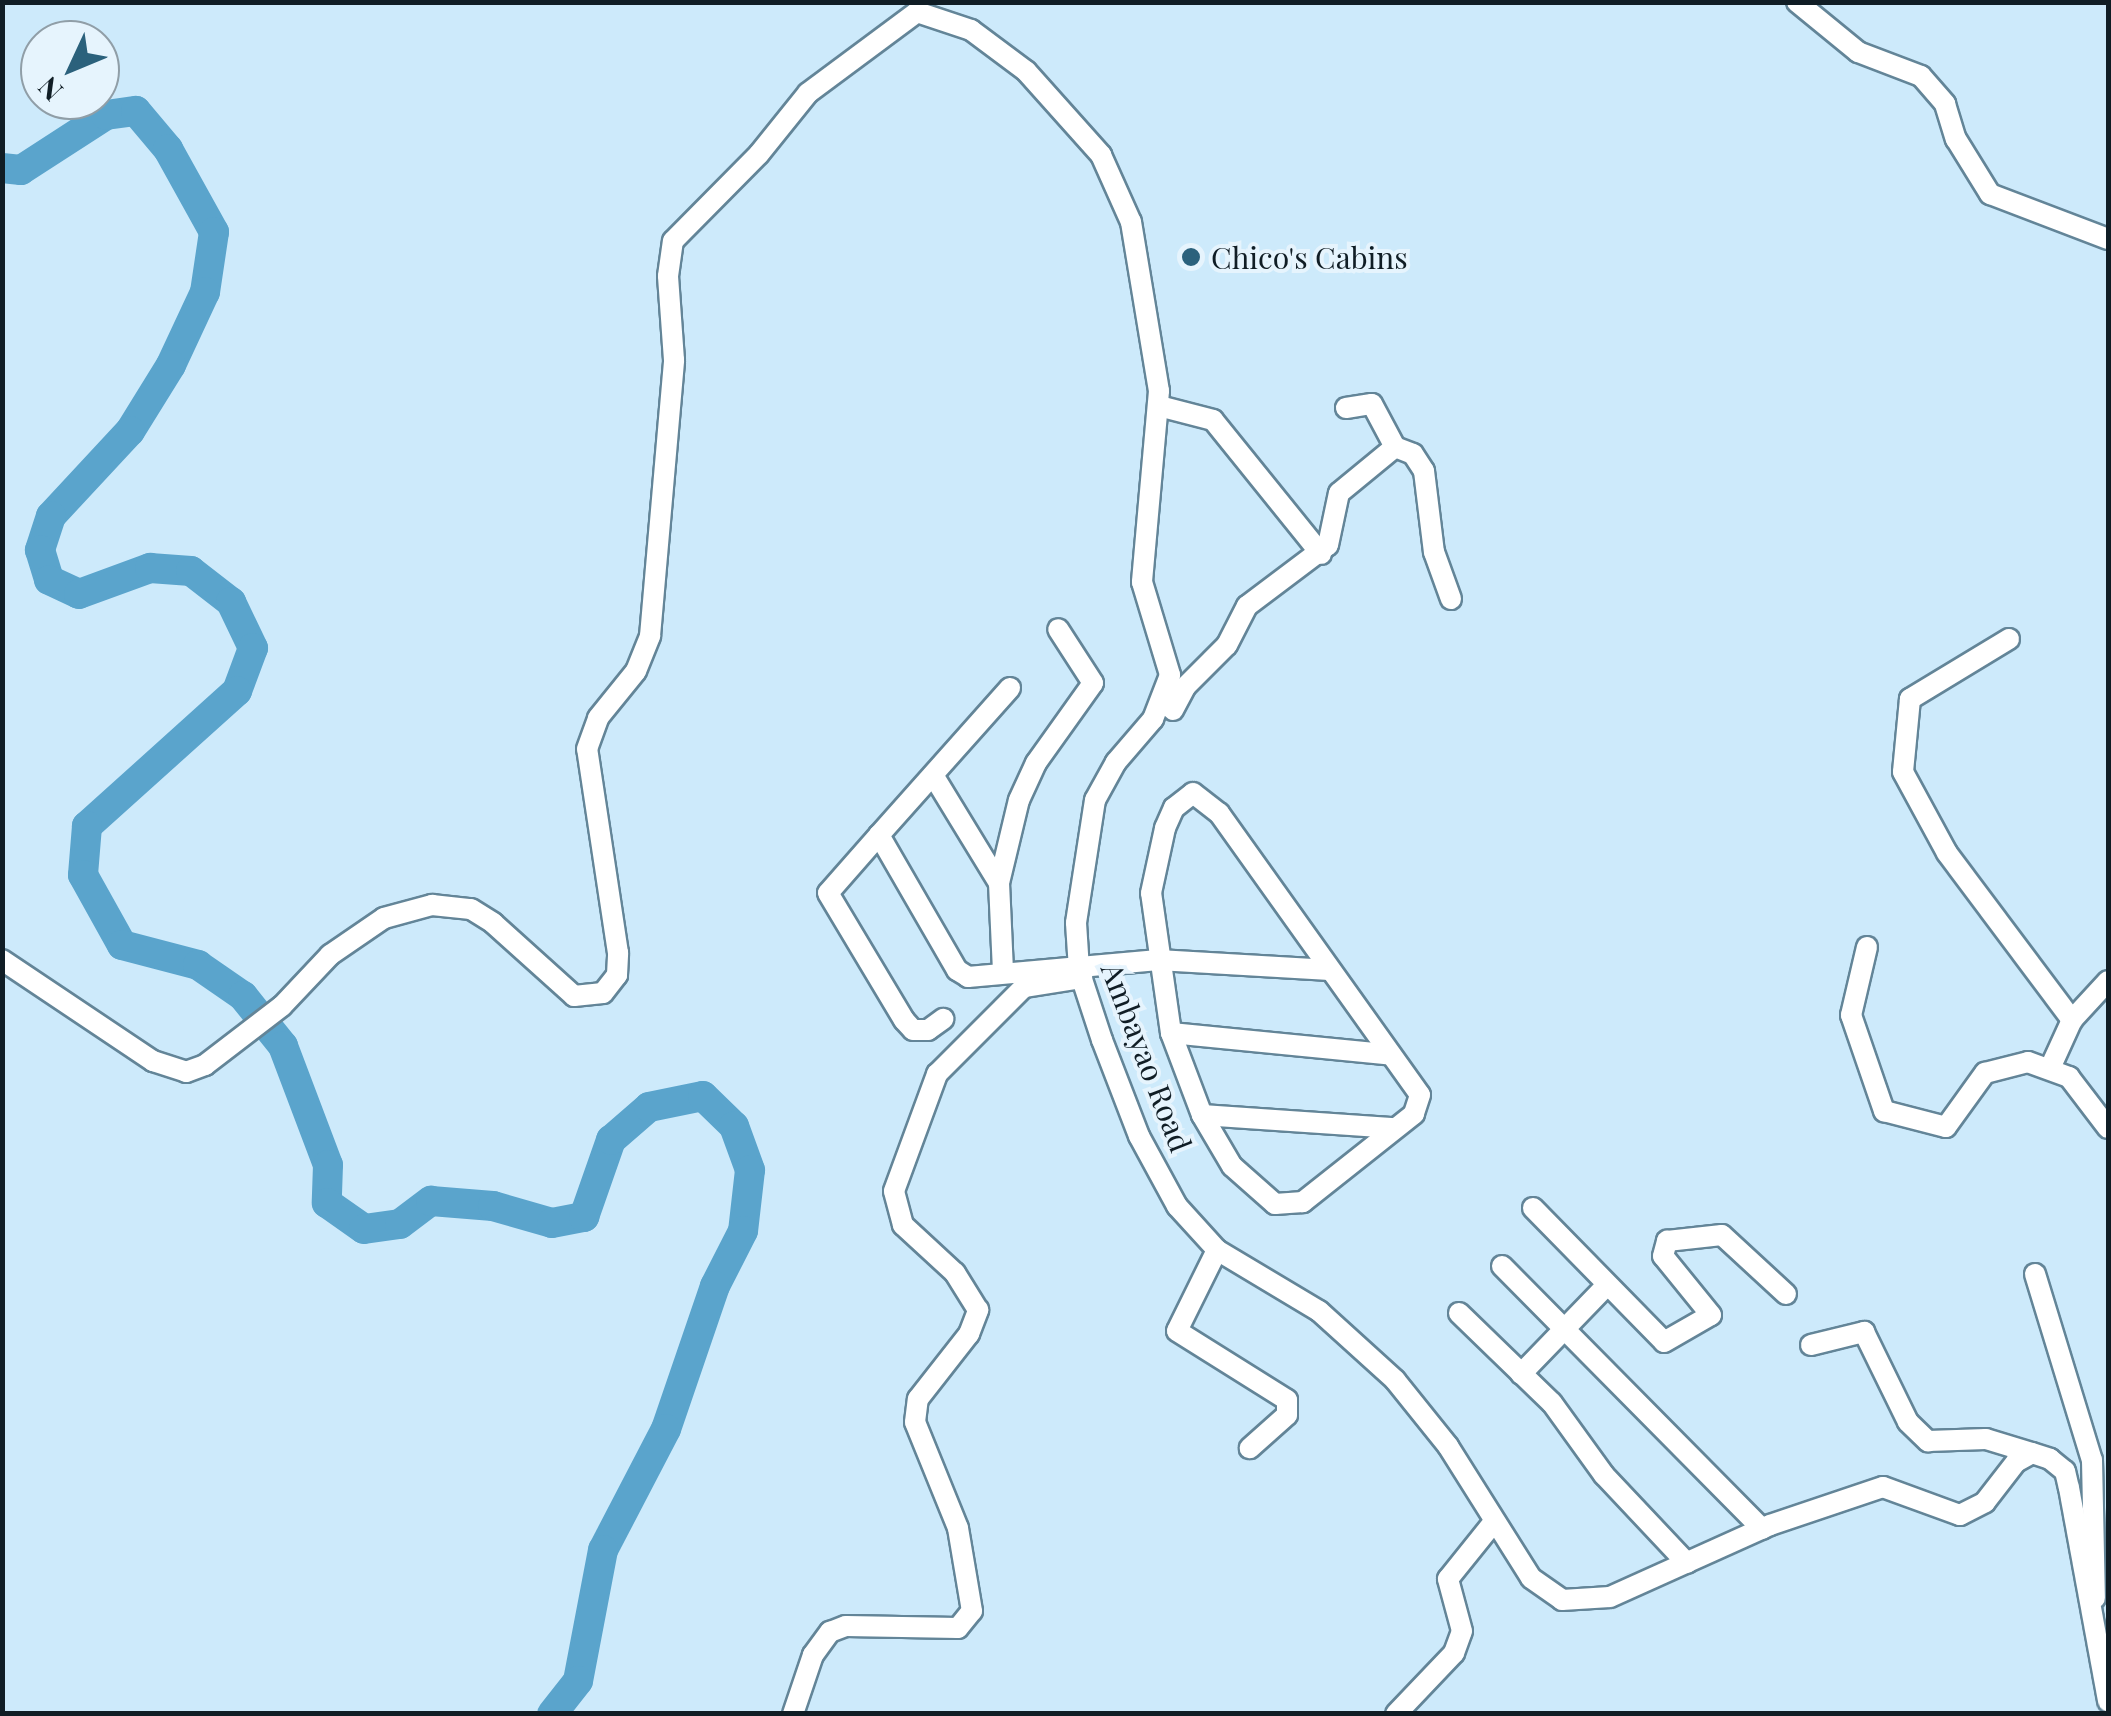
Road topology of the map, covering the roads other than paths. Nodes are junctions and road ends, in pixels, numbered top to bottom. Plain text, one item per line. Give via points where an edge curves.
1 (1797, 2) edge
2 (917, 7) edge
3 (2108, 239) edge
4 (1158, 406) junction
5 (1346, 408) dead end
6 (1395, 448) junction
7 (1320, 554) junction
8 (1452, 598) dead end
9 (1058, 630) dead end
10 (2010, 639) dead end
11 (1010, 688) dead end
12 (1173, 710) dead end
13 (933, 775) junction
14 (879, 835) junction
15 (999, 883) junction
16 (1867, 947) dead end
17 (2, 960) edge
18 (1158, 960) junction
19 (1330, 970) junction
20 (1003, 971) junction
21 (1081, 974) junction
22 (2108, 981) edge
23 (943, 1019) dead end
24 (2072, 1020) junction
25 (1170, 1033) junction
26 (1387, 1054) junction
27 (2050, 1066) junction
28 (1202, 1115) junction
29 (1395, 1128) junction
30 (2108, 1128) edge
31 (1533, 1208) dead end
32 (1217, 1250) junction
33 (1502, 1266) dead end
34 (2035, 1274) dead end
35 (1604, 1288) junction
36 (1786, 1294) dead end
37 (1459, 1314) dead end
38 (1563, 1330) junction
39 (1811, 1345) dead end
40 (1521, 1374) junction
41 (1250, 1448) dead end
42 (2032, 1453) junction
43 (1493, 1524) junction
44 (1762, 1529) junction
45 (1686, 1563) junction
46 (2088, 1609) junction
47 (2107, 1692) edge
48 (793, 1714) edge
49 (1396, 1714) edge

1 - 3 street via 1858,52 1921,76 1945,104 1956,139 1990,194
2 - 4 street, Ambayao Road via 1004,50 1101,155 1131,222
2 - 17 street via 808,93 674,241 668,276 674,360 650,636 636,671 598,718 586,749 618,953 613,982 594,998 574,996 493,922 471,909 432,905 384,918 330,955 282,1006 196,1070 172,1070
4 - 7 street via 1213,420
4 - 21 street, Ambayao Road via 1142,582 1170,675 1153,719 1116,762 1095,800 1080,873
5 - 6 street via 1372,404
6 - 7 street via 1340,493 1333,534
6 - 8 street via 1413,454 1424,471 1434,552
7 - 12 street via 1247,606 1227,645 1185,687
9 - 15 street via 1093,682 1036,763 1019,800
10 - 24 street via 1910,699 1904,772 1946,853
11 - 13 street
13 - 14 street
13 - 15 street
14 - 20 street via 958,970 968,978
14 - 23 street via 828,894 913,1030 928,1030
15 - 20 street
16 - 27 street via 1851,1015 1874,1073 1876,1100 1893,1118 1946,1127 1984,1073 2028,1062
18 - 19 street
18 - 19 street via 1151,893 1156,858 1174,808 1193,793 1220,813
18 - 21 street
18 - 25 street
19 - 26 street
20 - 21 street
21 - 32 street, Ambayao Road via 1138,1136 1177,1206
21 - 48 street via 1024,987 936,1074 894,1190 903,1225 955,1273 978,1310 968,1334 918,1399 915,1422 958,1528 972,1612 958,1628 846,1626 830,1632 813,1656
22 - 24 street
24 - 27 street
25 - 26 street
25 - 28 street
26 - 29 street via 1420,1095 1414,1114
27 - 30 street via 2081,1089
28 - 29 street
28 - 29 street via 1232,1166 1275,1204 1303,1202
31 - 35 street
32 - 41 street via 1177,1332 1287,1400 1287,1415
32 - 43 street, Ambayao Road via 1319,1311 1395,1380 1448,1446
33 - 38 street
34 - 46 street via 2092,1460 2096,1596
35 - 36 street via 1657,1338 1672,1342 1711,1315 1662,1248 1667,1241 1722,1235
35 - 38 street
37 - 40 street
38 - 40 street
38 - 44 street
39 - 42 street via 1860,1330 1908,1422 1928,1442 1986,1439
40 - 45 street
42 - 44 street, Ambayao Road via 2016,1462 1985,1502 1960,1514 1935,1511 1883,1487
42 - 46 street via 2065,1471
43 - 45 street, Ambayao Road via 1531,1578 1562,1600 1610,1597
43 - 49 street via 1448,1579 1462,1632 1454,1653
44 - 45 street, Ambayao Road
46 - 47 street

